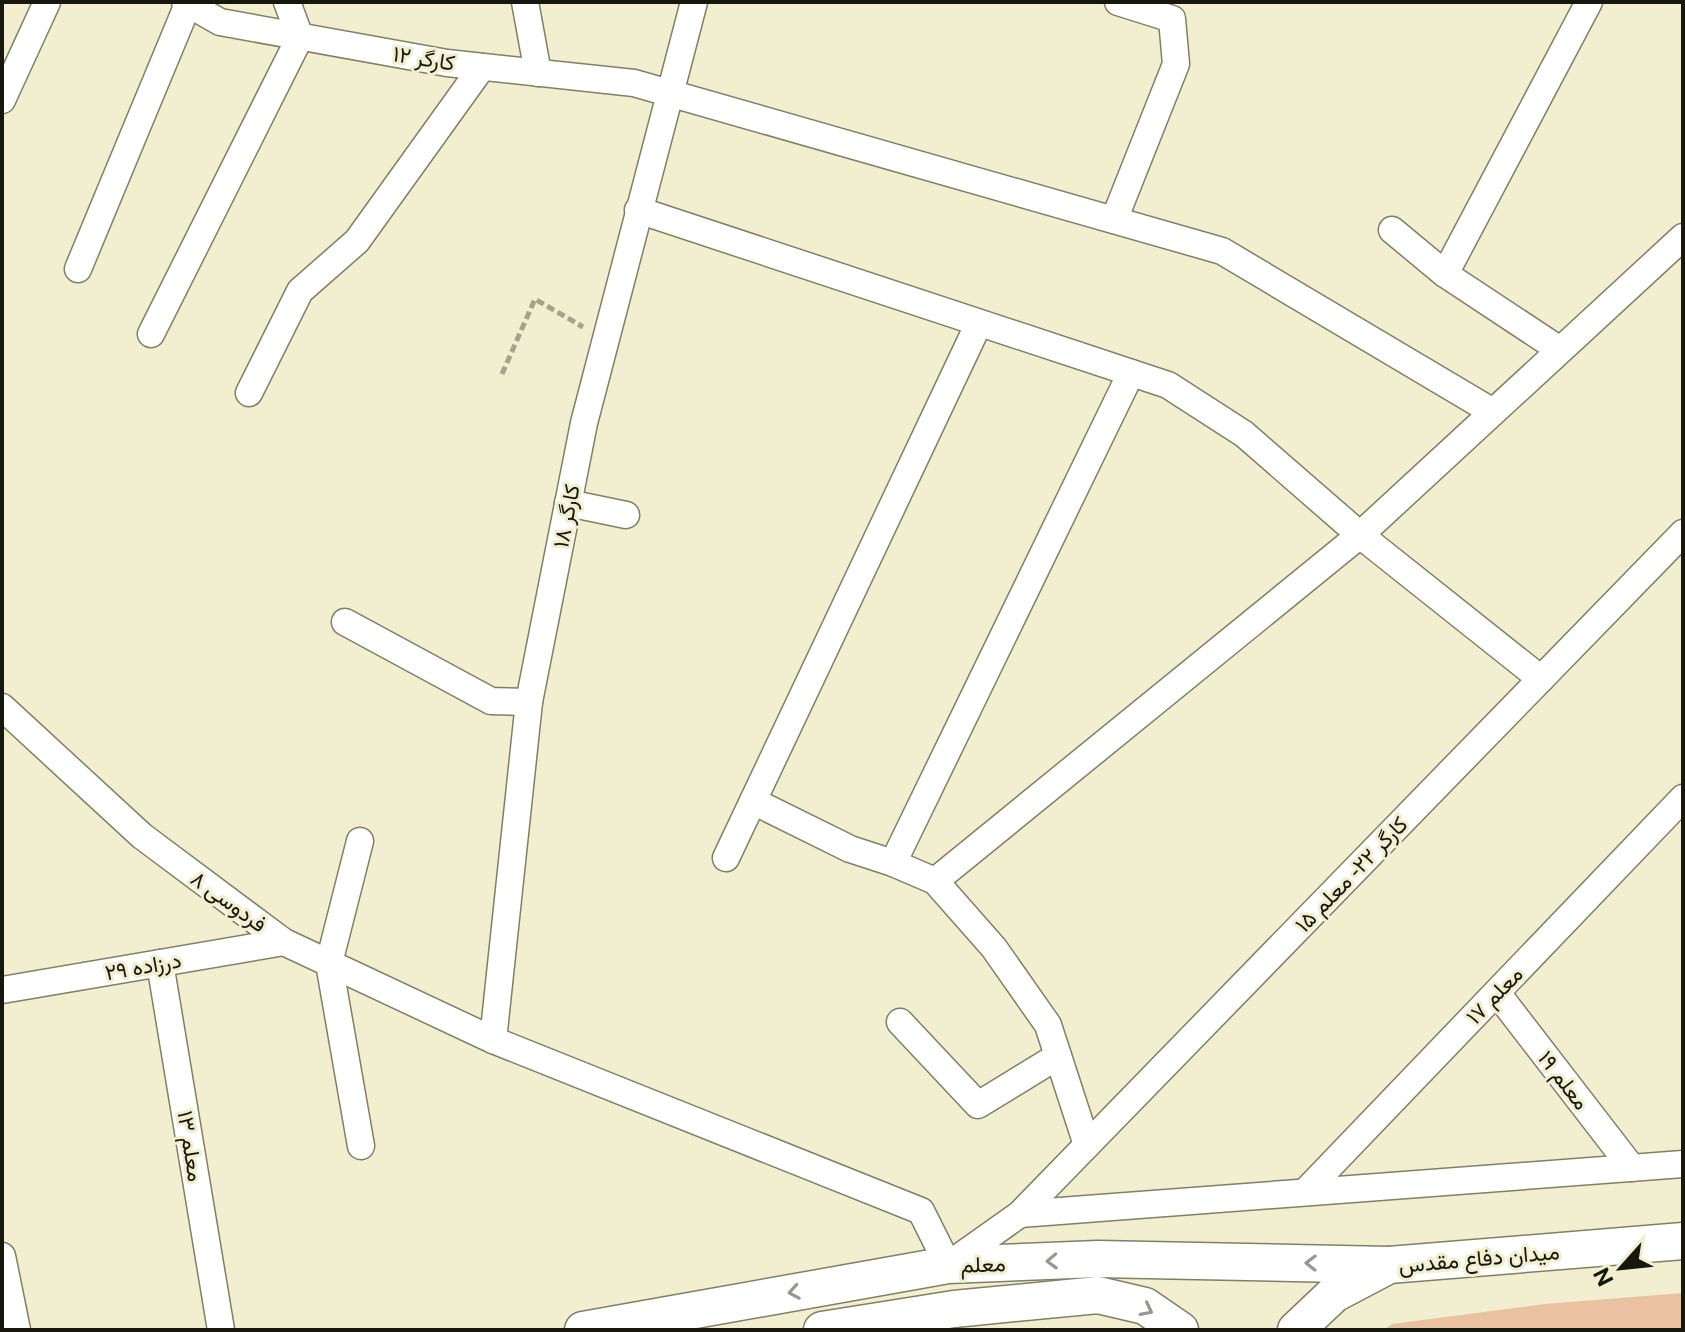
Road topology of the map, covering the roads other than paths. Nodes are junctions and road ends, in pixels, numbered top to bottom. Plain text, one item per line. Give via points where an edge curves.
1 (287, 2) edge
2 (525, 2) edge
3 (694, 2) edge
4 (1118, 2) edge
5 (1589, 2) edge
6 (186, 3) edge
7 (38, 5) edge
8 (300, 37) junction
9 (482, 67) junction
10 (538, 73) junction
11 (668, 92) junction
12 (2, 100) edge
13 (638, 210) junction
14 (1114, 220) junction
15 (1392, 230) dead end
16 (1683, 237) edge
17 (78, 269) dead end
18 (1445, 274) junction
19 (979, 323) junction
20 (151, 334) dead end
21 (1560, 350) junction
22 (1131, 373) junction
23 (249, 393) dead end
24 (1493, 412) junction
25 (568, 503) junction
26 (626, 515) dead end
27 (1683, 533) edge
28 (1360, 535) junction
29 (345, 622) dead end
30 (1541, 679) junction
31 (529, 702) junction
32 (2, 707) edge
33 (1683, 798) edge
34 (753, 801) junction
35 (360, 841) dead end
36 (726, 858) dead end
37 (893, 863) junction
38 (935, 881) junction
39 (284, 942) junction
40 (160, 963) junction
41 (329, 963) junction
42 (2, 990) edge
43 (1497, 993) junction
44 (900, 1022) dead end
45 (493, 1040) junction
46 (1058, 1056) junction
47 (1087, 1145) junction
48 (361, 1146) dead end
49 (1683, 1164) edge
50 (1632, 1168) junction
51 (1305, 1192) junction
52 (1020, 1214) junction
53 (1683, 1241) edge
54 (2, 1256) edge
55 (948, 1265) junction
56 (1389, 1265) junction
57 (954, 1309) junction
58 (17, 1330) edge
59 (221, 1330) edge
60 (583, 1330) edge
61 (822, 1330) edge
62 (1180, 1330) edge
63 (1296, 1330) edge

1 - 8 street
2 - 10 street
3 - 11 street, کارگر ۱۸
4 - 14 street via 1172,19 1176,64
5 - 18 street
6 - 8 street, کارگر ۱۲ via 220,22
6 - 17 street
7 - 12 street
8 - 9 street, کارگر ۱۲
8 - 20 street
9 - 10 street, کارگر ۱۲
9 - 23 street via 357,241 300,291
10 - 11 street, کارگر ۱۲
11 - 13 street, کارگر ۱۸
11 - 14 street, کارگر ۱۲
13 - 19 street
13 - 25 street, کارگر ۱۸
14 - 24 street, کارگر ۱۲ via 1222,251
15 - 18 street
16 - 21 street
18 - 21 street
19 - 22 street
19 - 34 street
21 - 24 street
22 - 28 street via 1168,385 1244,434
22 - 37 street
24 - 28 street
25 - 26 street
25 - 31 street, کارگر ۱۸
27 - 30 street, کارگر ۲۲ - معلم ۱۵
28 - 30 street
28 - 38 street
29 - 31 street via 491,701
30 - 47 street, کارگر ۲۲ - معلم ۱۵
31 - 45 street, کارگر ۱۸
32 - 39 street, فردوسی ۸ via 142,836
33 - 43 street, معلم ۱۷
34 - 36 street
34 - 37 street via 850,849
35 - 41 street
37 - 38 street
38 - 46 street via 994,948 1048,1025
39 - 40 street, درزاده ۲۹
39 - 41 street, فردوسی ۸
40 - 42 street, درزاده ۲۹
40 - 59 street, معلم ۱۳
41 - 45 street, فردوسی ۸
41 - 48 street
43 - 50 street, معلم ۱۹
43 - 51 street, معلم ۱۷
44 - 46 street via 978,1105
45 - 55 street, فردوسی ۸ via 921,1211
46 - 47 street
47 - 52 street, کارگر ۲۲ - معلم ۱۵
49 - 50 street
50 - 51 street
51 - 52 street
52 - 55 street, کارگر ۲۲ - معلم ۱۵
53 - 56 main road, میدان دفاع مقدس
54 - 58 street
56 -> 55 main road, معلم via 1098,1259
55 - 57 main road via 964,1282 962,1300
55 -> 60 main road, معلم
56 - 63 main road, میدان دفاع مقدس via 1334,1294
57 - 61 main road, معلم
57 -> 62 main road, معلم via 1098,1295 1145,1306

